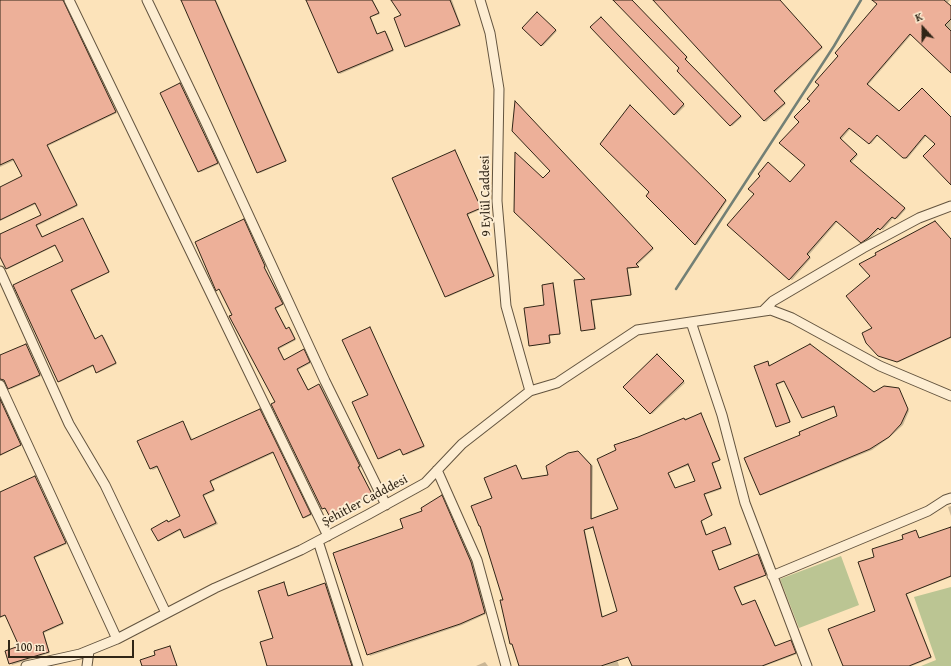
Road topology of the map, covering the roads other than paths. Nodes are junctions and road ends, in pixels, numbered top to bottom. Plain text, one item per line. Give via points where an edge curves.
1 (68, 0) edge
2 (147, 0) edge
3 (480, 0) edge
4 (951, 206) edge
5 (0, 271) edge
6 (763, 311) junction
7 (691, 322) junction
8 (0, 385) edge
9 (530, 391) junction
10 (951, 396) edge
11 (437, 470) junction
12 (951, 498) edge
13 (386, 505) junction
14 (328, 536) junction
15 (318, 541) junction
16 (772, 576) junction
17 (166, 613) junction
18 (117, 639) junction
19 (89, 651) junction
20 (26, 666) edge
21 (87, 666) edge
22 (358, 666) edge
23 (506, 666) edge
24 (807, 666) edge

1 - 14 street
2 - 13 street via 325,381
3 - 9 street, 9 Eylül Caddesi via 490,33 499,89 496,201 506,298
4 - 6 street via 918,218 863,248 773,301
5 - 17 street via 69,424 105,486
6 - 7 street, Şehitler Cadddesi
6 - 10 street via 771,310 792,318 880,366
7 - 9 street, Şehitler Cadddesi via 637,330 557,383
7 - 16 street via 722,415 745,503
8 - 18 street
9 - 11 street, Şehitler Cadddesi via 462,444
11 - 13 street, Şehitler Cadddesi via 425,483
11 - 23 street via 477,560
12 - 16 street via 921,514
13 - 14 street, Şehitler Cadddesi
14 - 15 street, Şehitler Cadddesi
15 - 17 street, Şehitler Cadddesi
15 - 22 street
16 - 24 street
17 - 18 street, Şehitler Cadddesi
18 - 19 street, Şehitler Cadddesi
19 - 20 street, Şehitler Cadddesi
19 - 21 street

